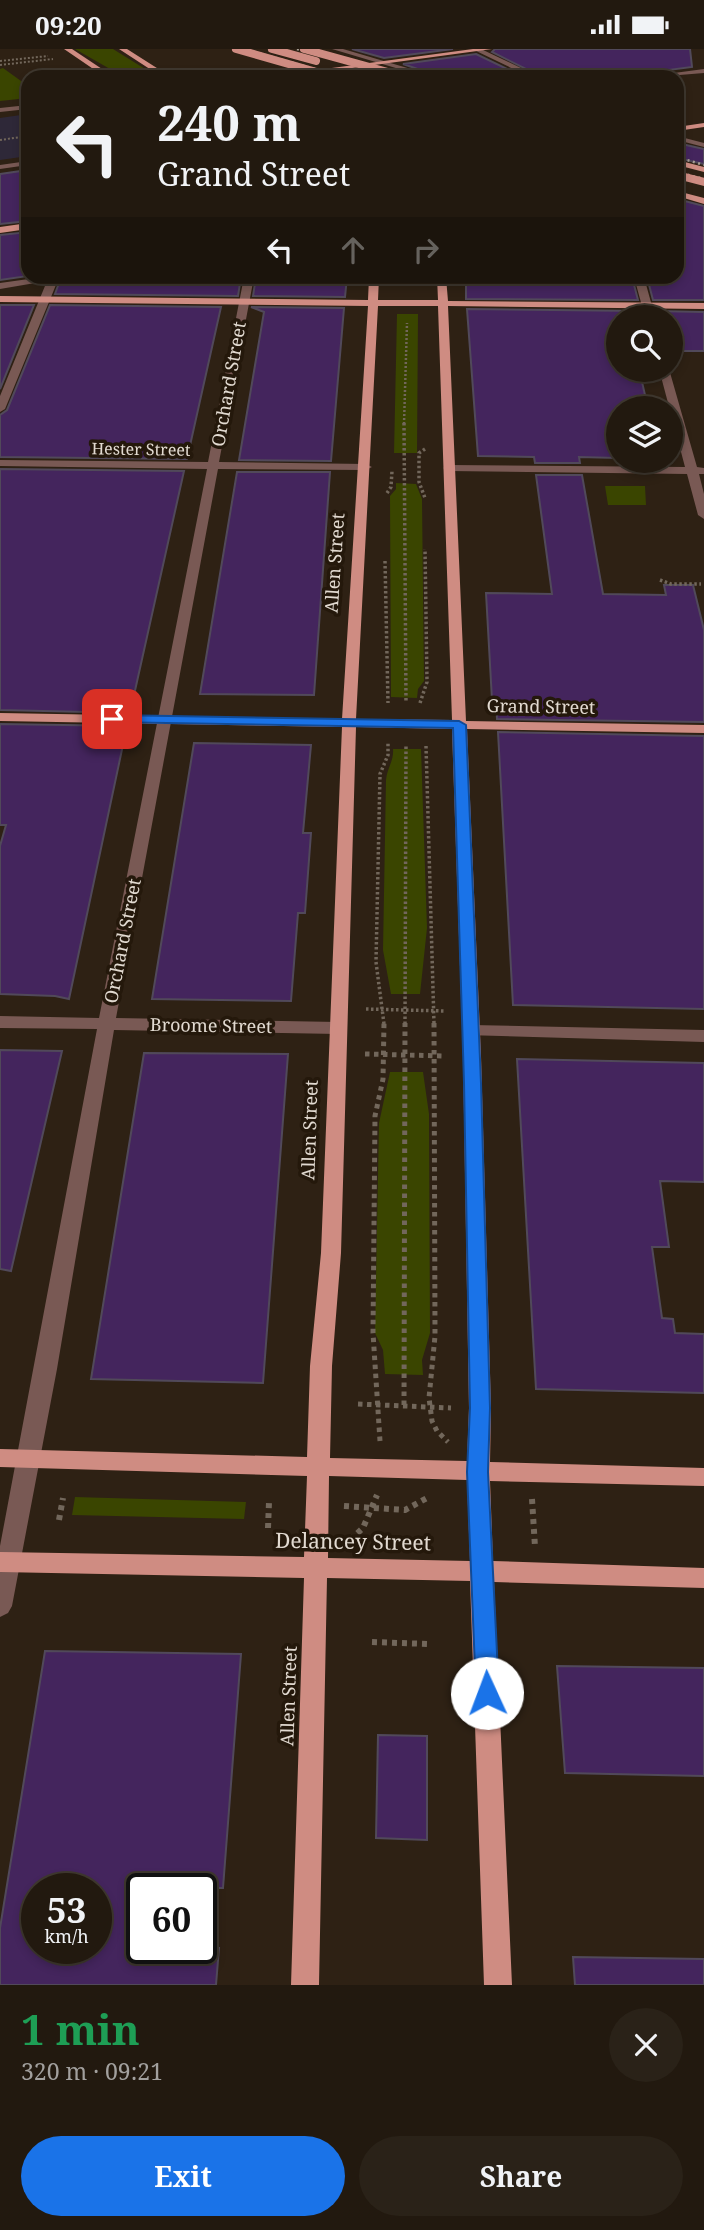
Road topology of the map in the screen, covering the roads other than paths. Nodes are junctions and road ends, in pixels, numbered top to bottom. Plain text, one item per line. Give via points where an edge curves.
1 (67, 49) edge
2 (122, 49) edge
3 (236, 49) edge
4 (272, 49) edge
5 (304, 49) edge
6 (335, 49) edge
7 (489, 49) edge
8 (477, 50) edge
9 (384, 63) junction
10 (99, 70) edge
11 (156, 70) edge
12 (310, 70) edge
13 (326, 70) edge
14 (347, 70) edge
15 (380, 70) edge
16 (409, 70) edge
17 (521, 70) edge
18 (704, 71) edge
19 (684, 74) edge
20 (21, 108) edge
21 (0, 110) edge
22 (704, 125) edge
23 (684, 128) edge
24 (684, 140) edge
25 (704, 145) edge
26 (684, 154) edge
27 (691, 155) dead end
28 (21, 164) edge
29 (684, 164) edge
30 (0, 167) edge
31 (704, 170) edge
32 (704, 176) edge
33 (684, 177) edge
34 (684, 178) edge
35 (704, 182) edge
36 (684, 195) edge
37 (704, 201) edge
38 (21, 227) edge
39 (0, 230) edge
40 (21, 282) edge
41 (52, 284) edge
42 (248, 284) edge
43 (374, 284) edge
44 (442, 284) edge
45 (641, 284) edge
46 (0, 285) edge
47 (0, 299) edge
48 (44, 299) junction
49 (244, 301) junction
50 (374, 302) junction
51 (443, 303) junction
52 (530, 303) junction
53 (646, 305) joint
54 (683, 306) edge
55 (704, 306) edge
56 (531, 315) dead end
57 (668, 382) edge
58 (0, 409) edge
59 (0, 463) edge
60 (215, 466) junction
61 (366, 467) junction
62 (449, 468) junction
63 (698, 471) edge
64 (704, 515) edge
65 (0, 717) edge
66 (165, 720) junction
67 (349, 723) junction
68 (459, 725) junction
69 (704, 729) edge
70 (0, 1022) edge
71 (107, 1024) junction
72 (338, 1028) junction
73 (471, 1031) junction
74 (704, 1036) edge
75 (0, 1458) edge
76 (29, 1458) junction
77 (319, 1467) junction
78 (478, 1472) junction
79 (704, 1477) edge
80 (4, 1562) edge
81 (316, 1568) junction
82 (483, 1571) junction
83 (704, 1579) edge
84 (0, 1606) edge
85 (305, 1985) edge
86 (498, 1985) edge

1 - 10 main road
2 - 11 main road
3 - 12 main road, bridge
4 - 14 main road, bridge
5 - 15 main road, bridge
6 - 9 street
7 - 8 main road
8 - 9 main road
8 - 17 street
9 - 13 main road
9 - 16 street
18 - 19 street
20 - 21 street
22 - 23 main road
24 - 25 street
26 - 27 main road
28 - 30 street
29 - 31 main road
32 - 33 main road
34 - 35 main road, bridge
36 - 37 main road
38 - 39 main road
40 - 46 street
41 - 48 street
42 - 49 street, Orchard Street
43 - 50 main road, Allen Street
44 - 51 main road
45 - 53 street
47 - 48 main road
48 - 49 main road
48 - 58 street
49 - 50 main road
49 - 60 street, Orchard Street
50 - 51 main road
50 - 61 main road, Allen Street
51 - 52 main road
51 - 62 main road
52 - 53 main road
52 - 56 street
54 - 55 main road
57 - 63 street
59 - 60 street, Hester Street
60 - 61 street, Hester Street
60 - 66 street, Orchard Street
61 - 67 main road, Allen Street
62 - 63 street
62 - 68 main road
63 - 64 street
65 - 66 main road, Grand Street
66 - 67 main road, Grand Street
66 - 71 street, Orchard Street
67 - 68 main road, Grand Street
67 - 72 main road, Allen Street
68 - 69 main road, Grand Street
68 - 73 main road
70 - 71 street, Broome Street
71 - 72 street, Broome Street
71 - 76 street, Orchard Street
72 - 77 main road, Allen Street
73 - 74 street
73 - 78 main road
75 - 76 main road
76 - 77 main road
76 - 80 street, Orchard Street
77 - 78 main road
77 - 81 main road, Allen Street
78 - 79 main road
78 - 82 main road
80 - 81 main road, Delancey Street
80 - 84 street, Orchard Street
81 - 82 main road, Delancey Street
81 - 85 main road, Allen Street
82 - 83 main road, Delancey Street
82 - 86 main road

